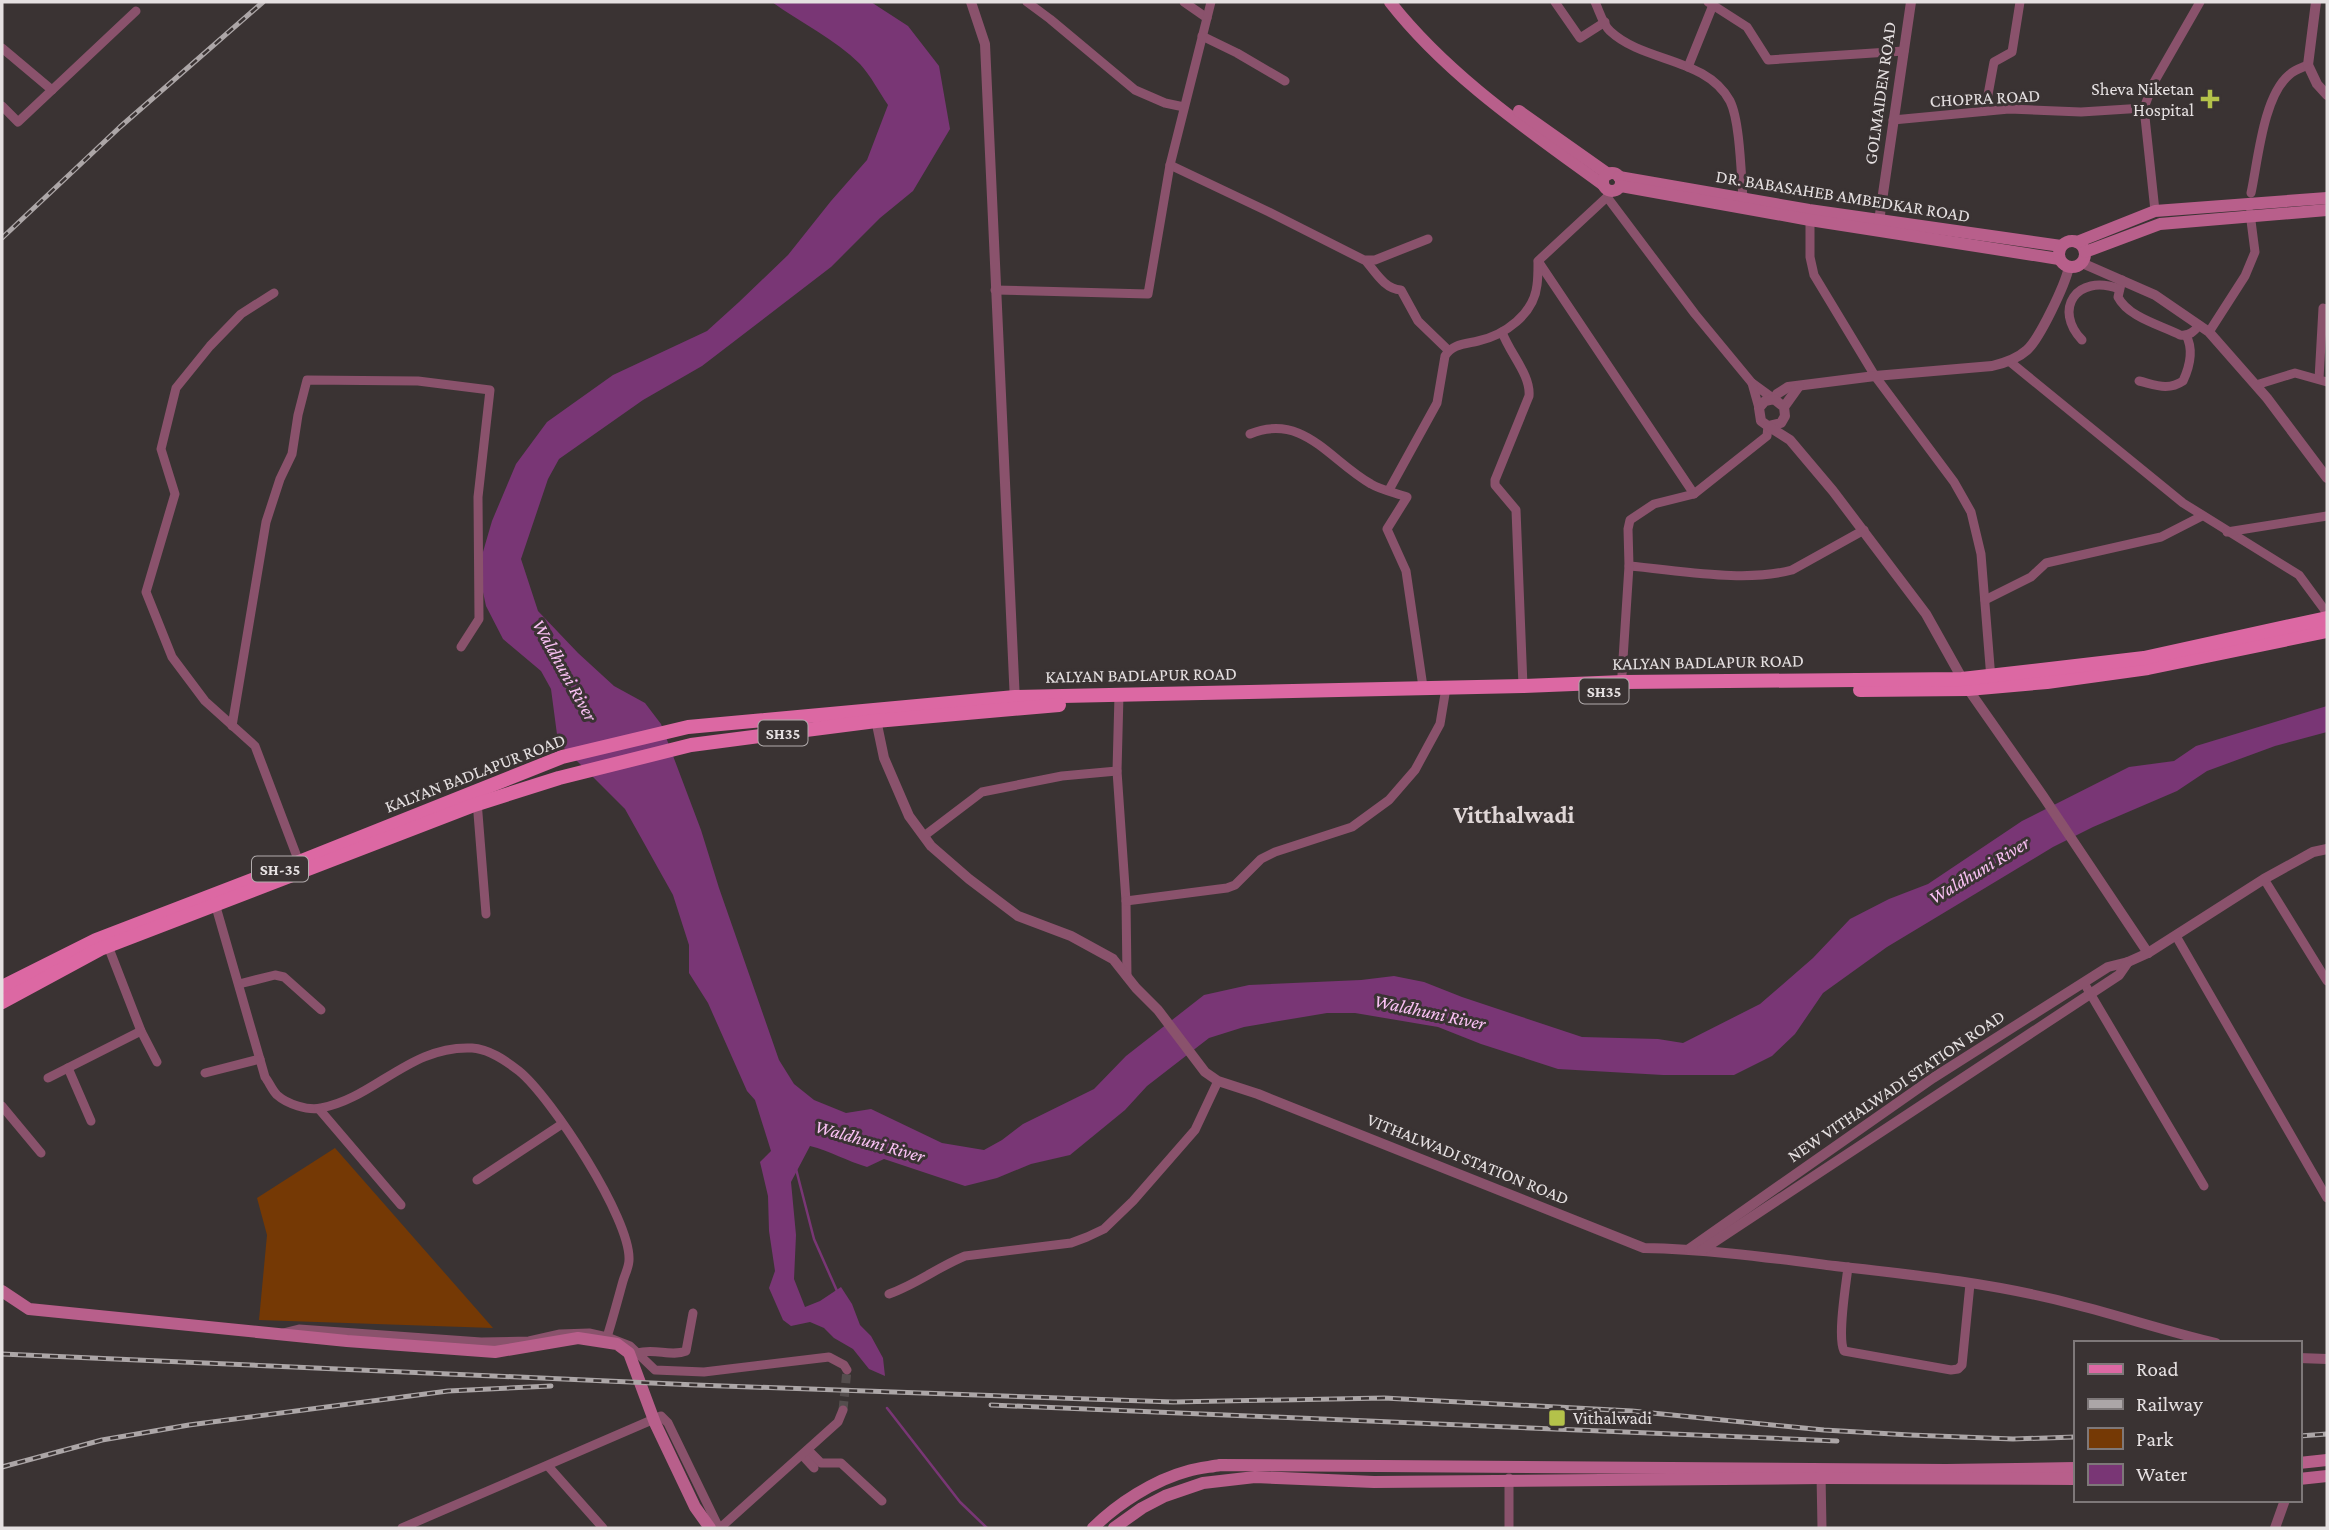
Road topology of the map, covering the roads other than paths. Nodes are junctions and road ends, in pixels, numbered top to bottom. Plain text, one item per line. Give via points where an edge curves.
1 (971, 2) edge
2 (1027, 2) edge
3 (1184, 2) edge
4 (1211, 2) edge
5 (1390, 2) edge
6 (1397, 2) edge
7 (1555, 2) edge
8 (1595, 2) edge
9 (1911, 2) edge
10 (2020, 2) edge
11 (2200, 2) edge
12 (2316, 2) edge
13 (1711, 3) edge
14 (136, 11) dead end
15 (1207, 18) junction
16 (1605, 22) junction
17 (1424, 35) junction
18 (1202, 36) junction
19 (2, 48) edge
20 (1904, 51) junction
21 (2308, 65) junction
22 (1688, 67) junction
23 (1285, 80) dead end
24 (52, 90) junction
25 (2327, 95) edge
26 (2, 106) edge
27 (1184, 107) junction
28 (2144, 108) junction
29 (1985, 111) junction
30 (1893, 120) junction
31 (1170, 165) junction
32 (1611, 185) junction
33 (1743, 198) junction
34 (2327, 198) edge
35 (2250, 204) junction
36 (2155, 211) junction
37 (2327, 211) edge
38 (1810, 215) junction
39 (1878, 225) junction
40 (1428, 239) dead end
41 (2072, 255) junction
42 (1366, 261) junction
43 (1538, 261) junction
44 (2120, 285) junction
45 (995, 290) junction
46 (274, 293) dead end
47 (2327, 309) edge
48 (2199, 325) junction
49 (1502, 332) junction
50 (2209, 332) junction
51 (2186, 335) junction
52 (2082, 340) dead end
53 (1448, 351) junction
54 (2009, 362) junction
55 (1875, 376) junction
56 (2139, 381) dead end
57 (2323, 381) edge
58 (1752, 383) junction
59 (2256, 385) junction
60 (1800, 386) junction
61 (1774, 399) junction
62 (1784, 407) junction
63 (1759, 408) junction
64 (1784, 420) junction
65 (1764, 424) junction
66 (1250, 434) dead end
67 (1790, 440) junction
68 (2327, 478) edge
69 (1389, 490) junction
70 (1694, 494) junction
71 (2202, 516) junction
72 (2327, 516) edge
73 (1864, 530) junction
74 (2227, 531) junction
75 (1629, 566) junction
76 (1985, 600) junction
77 (2327, 613) edge
78 (2327, 618) edge
79 (2327, 631) edge
80 (461, 647) dead end
81 (1992, 682) junction
82 (1965, 684) junction
83 (1523, 686) junction
84 (1622, 686) junction
85 (1423, 687) junction
86 (1445, 692) junction
87 (1119, 698) junction
88 (1015, 702) junction
89 (875, 716) junction
90 (232, 726) junction
91 (688, 727) joint
92 (691, 745) joint
93 (1117, 771) junction
94 (477, 798) junction
95 (924, 836) junction
96 (2327, 849) edge
97 (299, 862) junction
98 (2264, 879) junction
99 (214, 900) junction
100 (1125, 901) junction
101 (486, 914) dead end
102 (2176, 936) junction
103 (108, 946) junction
104 (2148, 953) junction
105 (1127, 977) junction
106 (2327, 981) edge
107 (239, 984) junction
108 (2, 987) edge
109 (2087, 988) junction
110 (2, 1002) edge
111 (321, 1010) dead end
112 (141, 1031) junction
113 (1986, 1045) junction
114 (1994, 1055) junction
115 (260, 1059) junction
116 (157, 1062) dead end
117 (68, 1069) junction
118 (205, 1073) dead end
119 (48, 1078) dead end
120 (1218, 1081) junction
121 (2, 1106) edge
122 (318, 1109) junction
123 (91, 1121) dead end
124 (562, 1124) junction
125 (41, 1153) dead end
126 (477, 1180) dead end
127 (2204, 1186) dead end
128 (2327, 1198) edge
129 (401, 1205) dead end
130 (1689, 1249) junction
131 (1702, 1250) junction
132 (1848, 1267) junction
133 (1970, 1284) junction
134 (2, 1291) edge
135 (889, 1294) dead end
136 (693, 1313) dead end
137 (281, 1334) junction
138 (607, 1337) junction
139 (2208, 1341) edge
140 (638, 1353) junction
141 (2301, 1358) edge
142 (2327, 1359) edge
143 (847, 1370) dead end
144 (843, 1410) tunnel mouth
145 (805, 1452) junction
146 (2327, 1460) edge
147 (2301, 1463) edge
148 (1230, 1465) junction
149 (548, 1466) junction
150 (814, 1468) dead end
151 (2074, 1468) edge
152 (1821, 1473) junction
153 (1509, 1474) junction
154 (1993, 1474) junction
155 (2327, 1476) edge
156 (1231, 1479) junction
157 (2074, 1479) edge
158 (2301, 1479) edge
159 (882, 1501) dead end
160 (2284, 1502) edge
161 (402, 1528) edge
162 (603, 1528) edge
163 (710, 1528) edge
164 (719, 1528) edge
165 (1093, 1528) edge
166 (1114, 1528) edge
167 (1510, 1528) edge
168 (1822, 1528) edge
169 (2275, 1528) edge

1 - 45 street via 985,44
2 - 27 street via 1135,90
3 - 15 street
4 - 15 street
5 - 17 main road, DR. BABASAHEB AMBEDKAR ROAD
6 - 17 main road, DR. BABASAHEB AMBEDKAR ROAD
7 - 16 street via 1580,38
8 - 16 street
9 - 20 street, GOLMAIDEN ROAD
10 - 29 street via 2012,52 1994,62
11 - 28 street
12 - 21 street
13 - 20 street via 1747,27 1768,60
13 - 22 street
14 - 24 street
15 - 18 street
16 - 22 street via 1608,30 1644,52
17 - 32 main road, DR. BABASAHEB AMBEDKAR ROAD via 1460,74
18 - 23 street
18 - 27 street
19 - 24 street
20 - 30 street, GOLMAIDEN ROAD
21 - 25 street
21 - 35 street via 2287,77 2275,92
22 - 33 street via 1710,78 1730,102
24 - 26 street via 18,122
27 - 31 street
28 - 29 street, CHOPRA ROAD
28 - 36 street
29 - 30 street, CHOPRA ROAD
30 - 39 street, GOLMAIDEN ROAD
31 - 42 street
31 - 45 street via 1148,293
32 - 33 main road, DR. BABASAHEB AMBEDKAR ROAD
32 - 38 main road, DR. BABASAHEB AMBEDKAR ROAD
32 - 43 street
32 - 58 street via 1695,314
33 - 38 main road, DR. BABASAHEB AMBEDKAR ROAD
34 - 35 main road
35 - 36 main road
35 - 37 main road
35 - 41 main road via 2160,224
35 - 50 street via 2255,252
36 - 41 main road
38 - 39 main road, DR. BABASAHEB AMBEDKAR ROAD
38 - 55 street via 1814,275
39 - 41 main road, DR. BABASAHEB AMBEDKAR ROAD
40 - 42 street
41 - 44 street
41 - 54 street via 2035,342
42 - 53 street via 1385,284 1402,290 1418,321
43 - 49 street via 1538,286 1532,300 1518,321
43 - 70 street
44 - 48 street via 2155,295
44 - 51 street via 2122,306
44 - 52 street via 2094,284 2074,297 2069,318
45 - 88 street
46 - 90 street via 241,314 176,388 161,449 175,494 146,592 172,657 205,701
47 - 57 street via 2323,308
48 - 50 street
48 - 51 street
49 - 53 street
49 - 83 street via 1530,386 1495,480 1516,510
50 - 59 street
51 - 56 street via 2190,357 2183,381 2163,388
53 - 69 street via 1437,403
54 - 55 street
54 - 71 street
55 - 60 street
55 - 76 street via 1971,512
57 - 59 street via 2295,373
58 - 61 street
58 - 63 street
59 - 68 street
60 - 61 street via 1788,387
60 - 62 street
61 - 62 street
61 - 63 street
62 - 64 street
63 - 65 street
64 - 65 street via 1777,426
64 - 67 street
65 - 67 street
65 - 70 street via 1767,436
66 - 69 street via 1268,427 1309,437 1371,484
67 - 73 street
69 - 85 street via 1407,497 1387,529 1406,571
70 - 75 street via 1654,504 1630,520
71 - 74 street
71 - 76 street via 2161,537 2046,563 2031,577
72 - 74 street
73 - 75 street via 1780,574 1742,576
73 - 82 street via 1926,614
74 - 77 street via 2299,575
75 - 84 street
76 - 81 street
78 - 81 main road, KALYAN BADLAPUR ROAD / SH35 via 2144,658
79 - 81 main road, KALYAN BADLAPUR ROAD / SH35 via 2148,668
80 - 90 street via 479,619 478,497 490,390 418,381 307,380 292,454 266,522
81 - 82 main road, KALYAN BADLAPUR ROAD / SH35
82 - 84 main road, KALYAN BADLAPUR ROAD / SH35
82 - 104 street
83 - 84 main road, KALYAN BADLAPUR ROAD / SH35
83 - 86 main road, KALYAN BADLAPUR ROAD / SH35
84 - 86 main road, KALYAN BADLAPUR ROAD / SH35
85 - 86 main road, KALYAN BADLAPUR ROAD / SH35
85 - 87 main road, KALYAN BADLAPUR ROAD / SH35
86 - 87 main road, KALYAN BADLAPUR ROAD / SH35
86 - 100 street via 1440,724 1415,770 1364,820 1261,859 1227,888
87 - 88 main road, KALYAN BADLAPUR ROAD / SH35
87 - 93 street
88 - 89 main road, KALYAN BADLAPUR ROAD / SH35
89 - 91 main road, KALYAN BADLAPUR ROAD / SH35
89 - 92 main road, KALYAN BADLAPUR ROAD / SH35
89 - 95 street, VITHALWADI STATION ROAD via 884,758 909,816
90 - 97 street via 255,746
91 - 94 main road, KALYAN BADLAPUR ROAD / SH-35 via 562,757
92 - 94 main road, KALYAN BADLAPUR ROAD / SH-35
93 - 95 street via 1062,776 982,792
93 - 100 street
94 - 97 main road, KALYAN BADLAPUR ROAD / SH-35
94 - 99 main road, KALYAN BADLAPUR ROAD / SH-35
94 - 101 street
95 - 105 street, VITHALWADI STATION ROAD via 969,879 1018,916 1071,936 1113,959
96 - 98 street, NEW VITHALWADI STATION ROAD
97 - 99 main road, KALYAN BADLAPUR ROAD / SH-35
98 - 102 street, NEW VITHALWADI STATION ROAD
98 - 106 street
99 - 103 main road, KALYAN BADLAPUR ROAD / SH-35
99 - 107 street
99 - 108 main road, KALYAN BADLAPUR ROAD / SH-35 via 96,940
100 - 105 street
102 - 104 street, NEW VITHALWADI STATION ROAD
102 - 128 street
103 - 110 main road, KALYAN BADLAPUR ROAD / SH-35
103 - 112 street
104 - 109 street, NEW VITHALWADI STATION ROAD via 2108,968
105 - 120 street, VITHALWADI STATION ROAD via 1205,1072
107 - 111 street via 275,975 293,984
107 - 115 street
109 - 113 street, NEW VITHALWADI STATION ROAD
109 - 114 street, NEW VITHALWADI STATION ROAD
109 - 127 street
112 - 116 street
112 - 117 street
113 - 114 street
113 - 130 street, NEW VITHALWADI STATION ROAD
114 - 131 street, NEW VITHALWADI STATION ROAD
115 - 118 street
115 - 122 street via 276,1094 292,1104
117 - 119 street
117 - 123 street
120 - 130 street, VITHALWADI STATION ROAD via 1644,1248
120 - 135 street via 1195,1130 1104,1228 1071,1242 965,1256
121 - 125 street
122 - 124 street via 346,1101 425,1056 473,1048 493,1053 520,1071
122 - 129 street
124 - 126 street
124 - 138 street via 596,1176 624,1233 629,1260
130 - 131 street, VITHALWADI STATION ROAD
131 - 132 street, VITHALWADI STATION ROAD
132 - 133 street, VITHALWADI STATION ROAD
132 - 133 street via 1844,1351 1951,1370 1962,1365
133 - 139 street, VITHALWADI STATION ROAD via 2076,1304
134 - 137 main road via 29,1309
136 - 140 street via 686,1351
137 - 138 street via 299,1329 481,1342 575,1333
137 - 163 main road via 495,1352 578,1338 617,1344 629,1353 655,1423 695,1507
138 - 140 street
140 - 143 street via 655,1370 704,1372 821,1357 841,1362
141 - 142 street
144 - 145 street via 838,1422
145 - 150 street
145 - 159 street via 821,1463 838,1461
145 - 164 street
146 - 147 main road
148 - 153 main road
148 - 156 main road
148 - 165 main road via 1186,1471 1153,1486
149 - 161 street
149 - 162 street
149 - 164 street via 661,1416
151 - 154 main road
152 - 153 main road
152 - 154 main road
152 - 168 street
153 - 156 main road via 1374,1482
153 - 167 street
154 - 157 main road
155 - 158 main road
156 - 166 main road via 1165,1496
160 - 169 street

